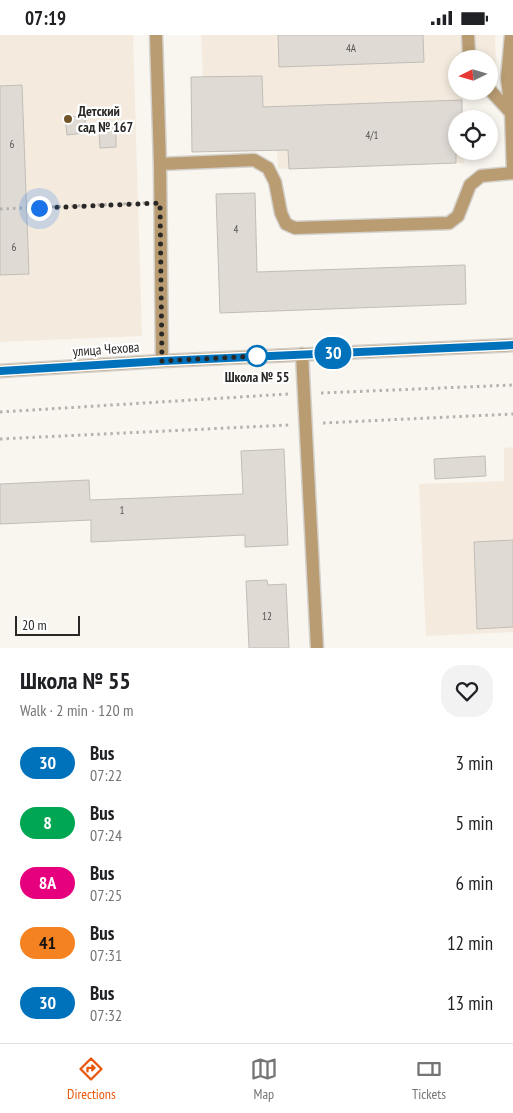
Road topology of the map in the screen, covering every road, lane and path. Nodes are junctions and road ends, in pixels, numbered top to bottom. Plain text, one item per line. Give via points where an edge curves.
1 (156, 35) edge
2 (468, 35) edge
3 (511, 35) edge
4 (469, 50) edge
5 (498, 98) edge
6 (512, 113) edge
7 (160, 164) junction
8 (513, 173) edge
9 (160, 203) junction
10 (0, 209) edge
11 (513, 345) edge
12 (302, 354) junction
13 (162, 361) junction
14 (0, 371) edge
15 (513, 385) edge
16 (304, 393) junction
17 (0, 412) edge
18 (513, 414) edge
19 (305, 424) junction
20 (0, 439) edge
21 (317, 648) edge

1 - 7 street
2 - 4 street
3 - 6 street via 506,78
5 - 6 street
6 - 8 street
7 - 8 street via 254,160 268,168 286,225 295,228 449,223 458,216 470,185 481,176
7 - 9 street
9 - 10 path
9 - 13 street
11 - 12 street, улица Чехова
12 - 13 street, улица Чехова
12 - 16 street
13 - 14 street, улица Чехова
15 - 16 path
16 - 17 path
16 - 19 street
18 - 19 path
19 - 20 path
19 - 21 street

